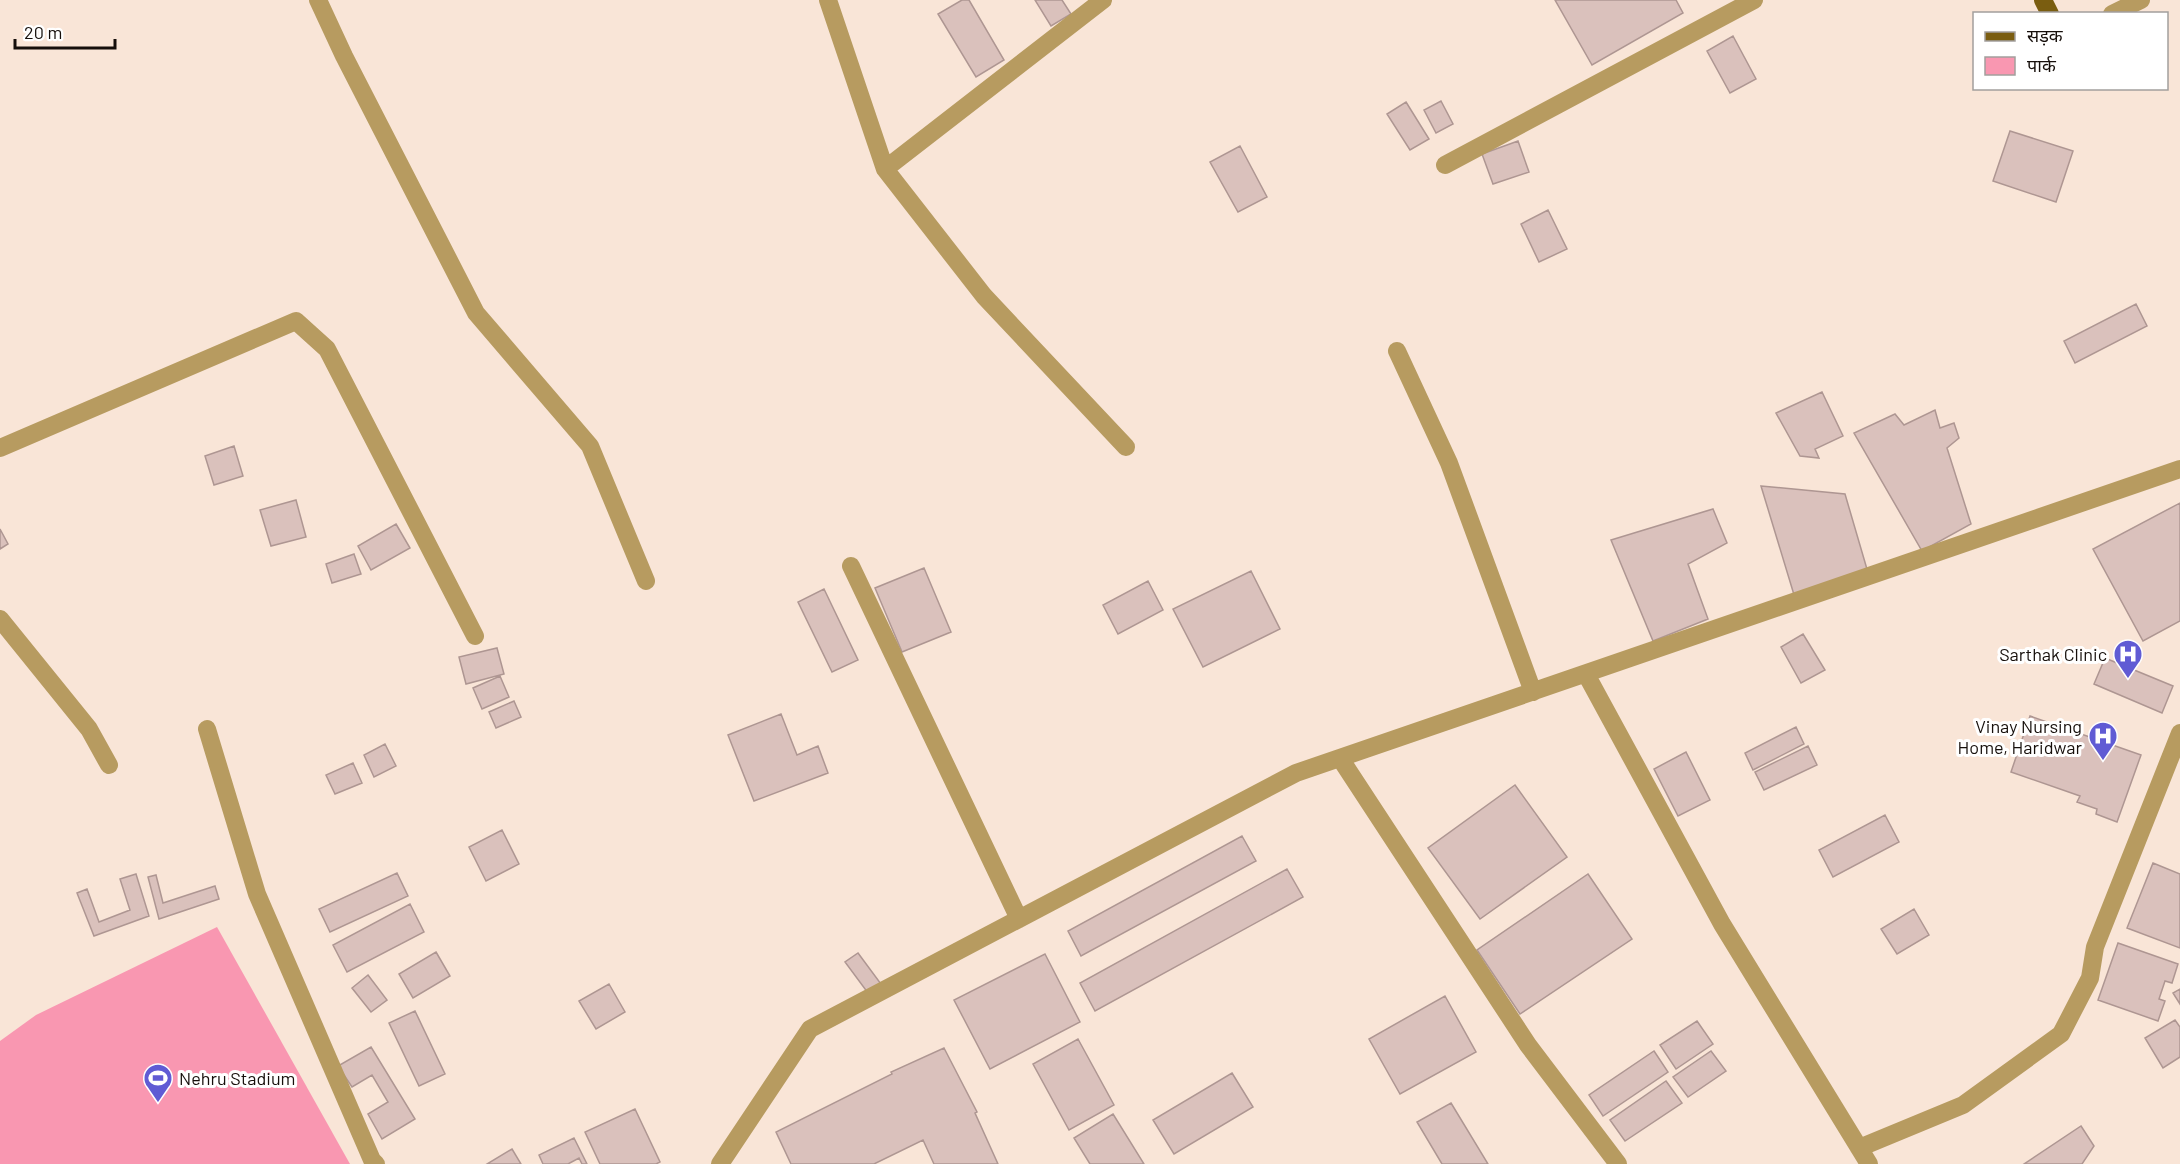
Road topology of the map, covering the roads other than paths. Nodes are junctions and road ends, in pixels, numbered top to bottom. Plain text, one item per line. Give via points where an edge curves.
1 (318, 0) edge
2 (828, 0) edge
3 (1103, 0) edge
4 (1754, 0) edge
5 (2140, 0) edge
6 (2116, 12) edge
7 (1444, 165) dead end
8 (885, 169) junction
9 (1397, 351) dead end
10 (1126, 447) dead end
11 (0, 448) edge
12 (2180, 469) edge
13 (851, 566) dead end
14 (646, 580) dead end
15 (0, 619) edge
16 (475, 636) dead end
17 (1586, 674) junction
18 (1533, 692) junction
19 (207, 729) dead end
20 (2180, 734) edge
21 (1340, 758) junction
22 (109, 765) dead end
23 (1019, 919) junction
24 (1864, 1156) edge
25 (376, 1164) edge
26 (720, 1164) edge
27 (1618, 1164) edge

1 - 14 street via 476,313 590,446
2 - 8 street
3 - 8 street
4 - 7 street
5 - 6 street
8 - 10 street via 984,296
9 - 18 street via 1449,463
11 - 16 street via 296,321 327,349
12 - 17 street
13 - 23 street
15 - 22 street via 89,729
17 - 18 street
17 - 24 street via 1722,924
18 - 21 street
19 - 25 street via 258,894
20 - 24 street via 2095,947 2090,978 2061,1034 1962,1105
21 - 23 street via 1296,773
21 - 27 street via 1528,1045
23 - 26 street via 810,1029

